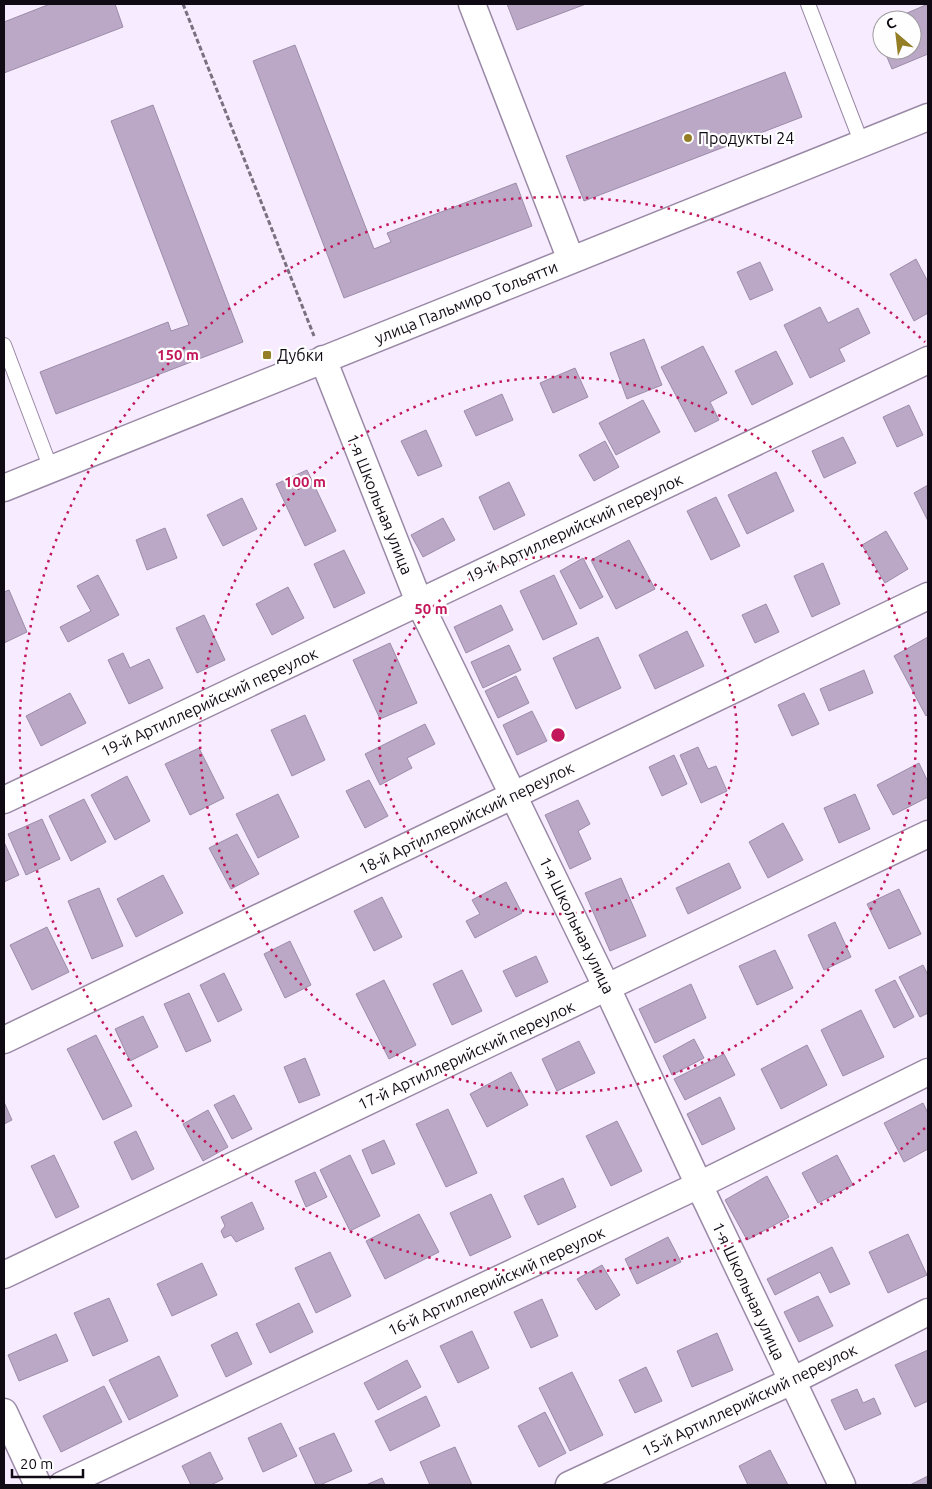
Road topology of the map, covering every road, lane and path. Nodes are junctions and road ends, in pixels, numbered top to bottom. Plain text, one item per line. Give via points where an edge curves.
1 (183, 4) edge
2 (472, 4) edge
3 (808, 4) edge
4 (928, 117) edge
5 (862, 144) junction
6 (571, 260) junction
7 (4, 345) edge
8 (324, 359) junction
9 (928, 360) edge
10 (52, 469) junction
11 (4, 488) edge
12 (928, 596) edge
13 (419, 602) junction
14 (515, 795) junction
15 (4, 800) edge
16 (928, 834) edge
17 (607, 988) junction
18 (4, 1040) edge
19 (928, 1072) edge
20 (699, 1185) junction
21 (4, 1275) edge
22 (928, 1312) edge
23 (792, 1381) junction
24 (4, 1412) edge
25 (38, 1485) edge
26 (62, 1485) edge
27 (569, 1485) edge
28 (842, 1485) edge

1 - 8 path
2 - 6 street
3 - 5 lane
4 - 5 street, улица Пальмиро Тольятти
5 - 6 street, улица Пальмиро Тольятти
6 - 8 street, улица Пальмиро Тольятти
7 - 10 lane
8 - 10 street, улица Пальмиро Тольятти
8 - 13 street, 1-я Школьная улица
9 - 13 street, 19-й Артиллерийский переулок
10 - 11 street, улица Пальмиро Тольятти
12 - 14 street, 18-й Артиллерийский переулок
13 - 14 street, 1-я Школьная улица
13 - 15 street, 19-й Артиллерийский переулок
14 - 17 street, 1-я Школьная улица
14 - 18 street, 18-й Артиллерийский переулок
16 - 17 street, 17-й Артиллерийский переулок
17 - 20 street, 1-я Школьная улица
17 - 21 street, 17-й Артиллерийский переулок
19 - 20 street, 16-й Артиллерийский переулок
20 - 23 street, 1-я Школьная улица
20 - 26 street, 16-й Артиллерийский переулок
22 - 23 street, 15-й Артиллерийский переулок
23 - 27 street, 15-й Артиллерийский переулок
23 - 28 street, 1-я Школьная улица
24 - 25 street

